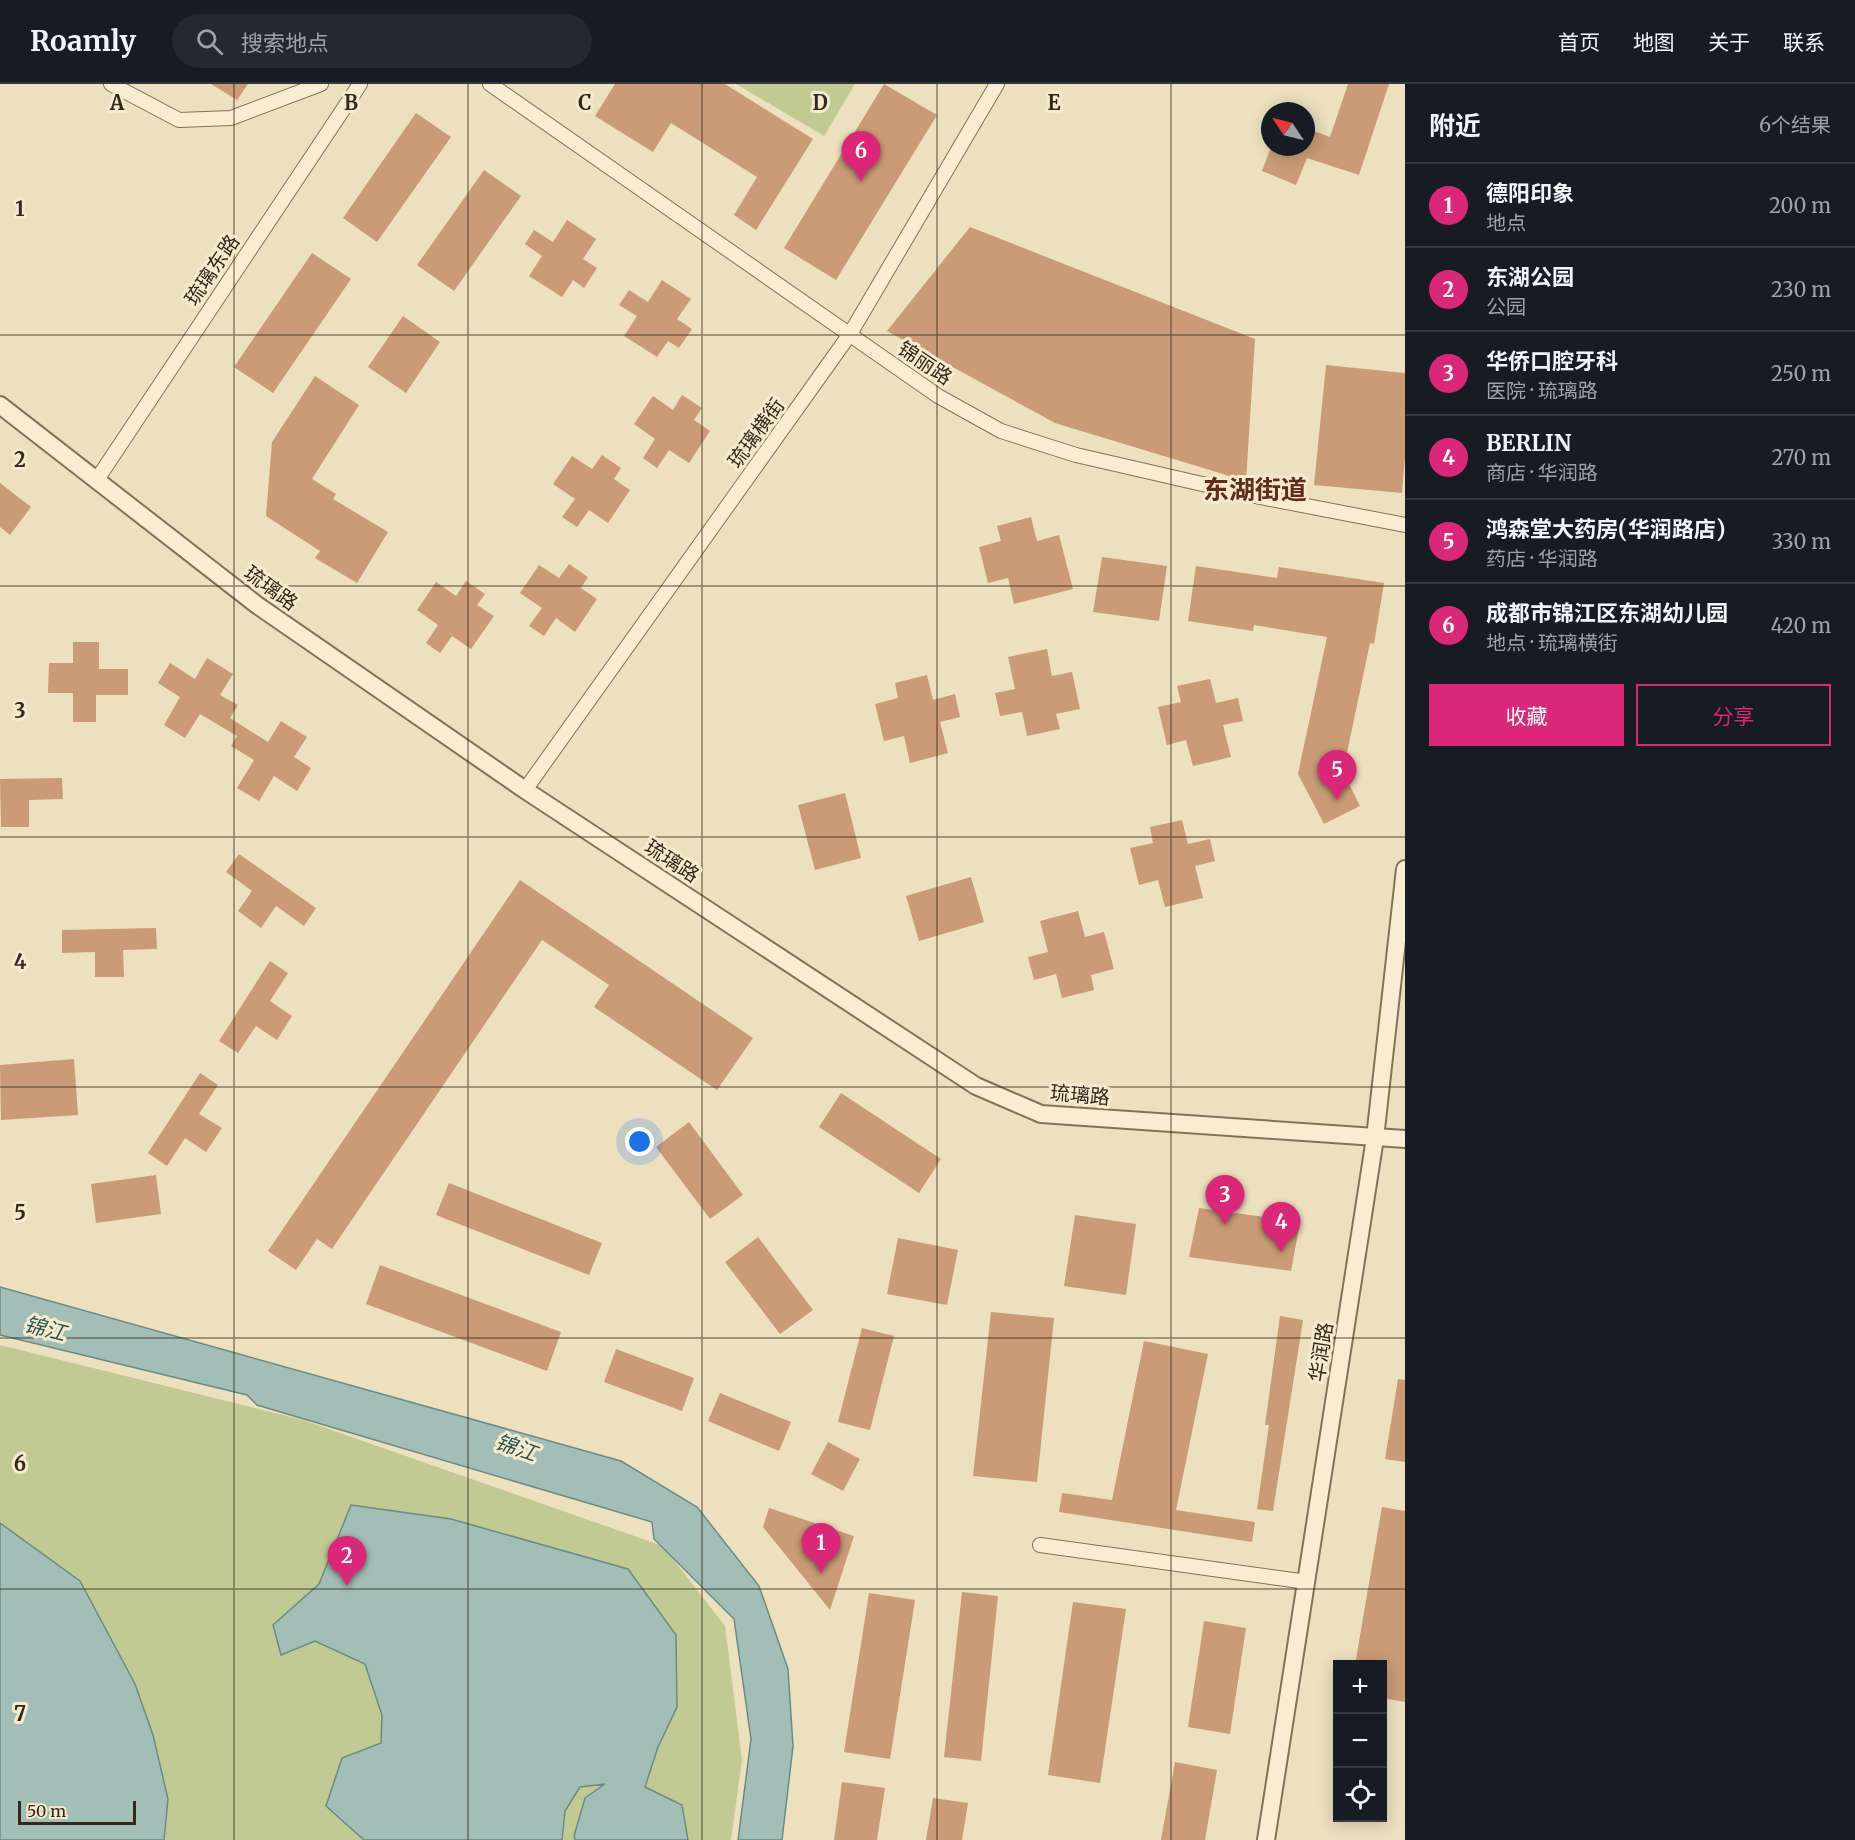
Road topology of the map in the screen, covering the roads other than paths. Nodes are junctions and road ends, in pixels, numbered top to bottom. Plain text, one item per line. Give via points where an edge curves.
1 (111, 84) edge
2 (321, 84) edge
3 (360, 84) edge
4 (490, 84) edge
5 (997, 84) edge
6 (850, 334) junction
7 (0, 405) edge
8 (98, 478) junction
9 (1405, 525) edge
10 (525, 790) junction
11 (1405, 869) edge
12 (1375, 1138) junction
13 (1405, 1139) edge
14 (1040, 1545) dead end
15 (1307, 1582) junction
16 (1266, 1840) edge

1 - 2 street via 179,120 231,118
3 - 8 street, 琉璃东路
4 - 6 street, 锦丽路
5 - 6 street, 琉璃横街
6 - 9 street, 锦丽路 via 939,396 1001,431 1076,455
6 - 10 street, 琉璃横街
7 - 8 street, 琉璃路
8 - 10 street, 琉璃路 via 257,605
10 - 12 street, 琉璃路 via 976,1086 1041,1114
11 - 12 street, 华润路
12 - 13 street, 琉璃路
12 - 15 street, 华润路
14 - 15 street
15 - 16 street, 华润路

